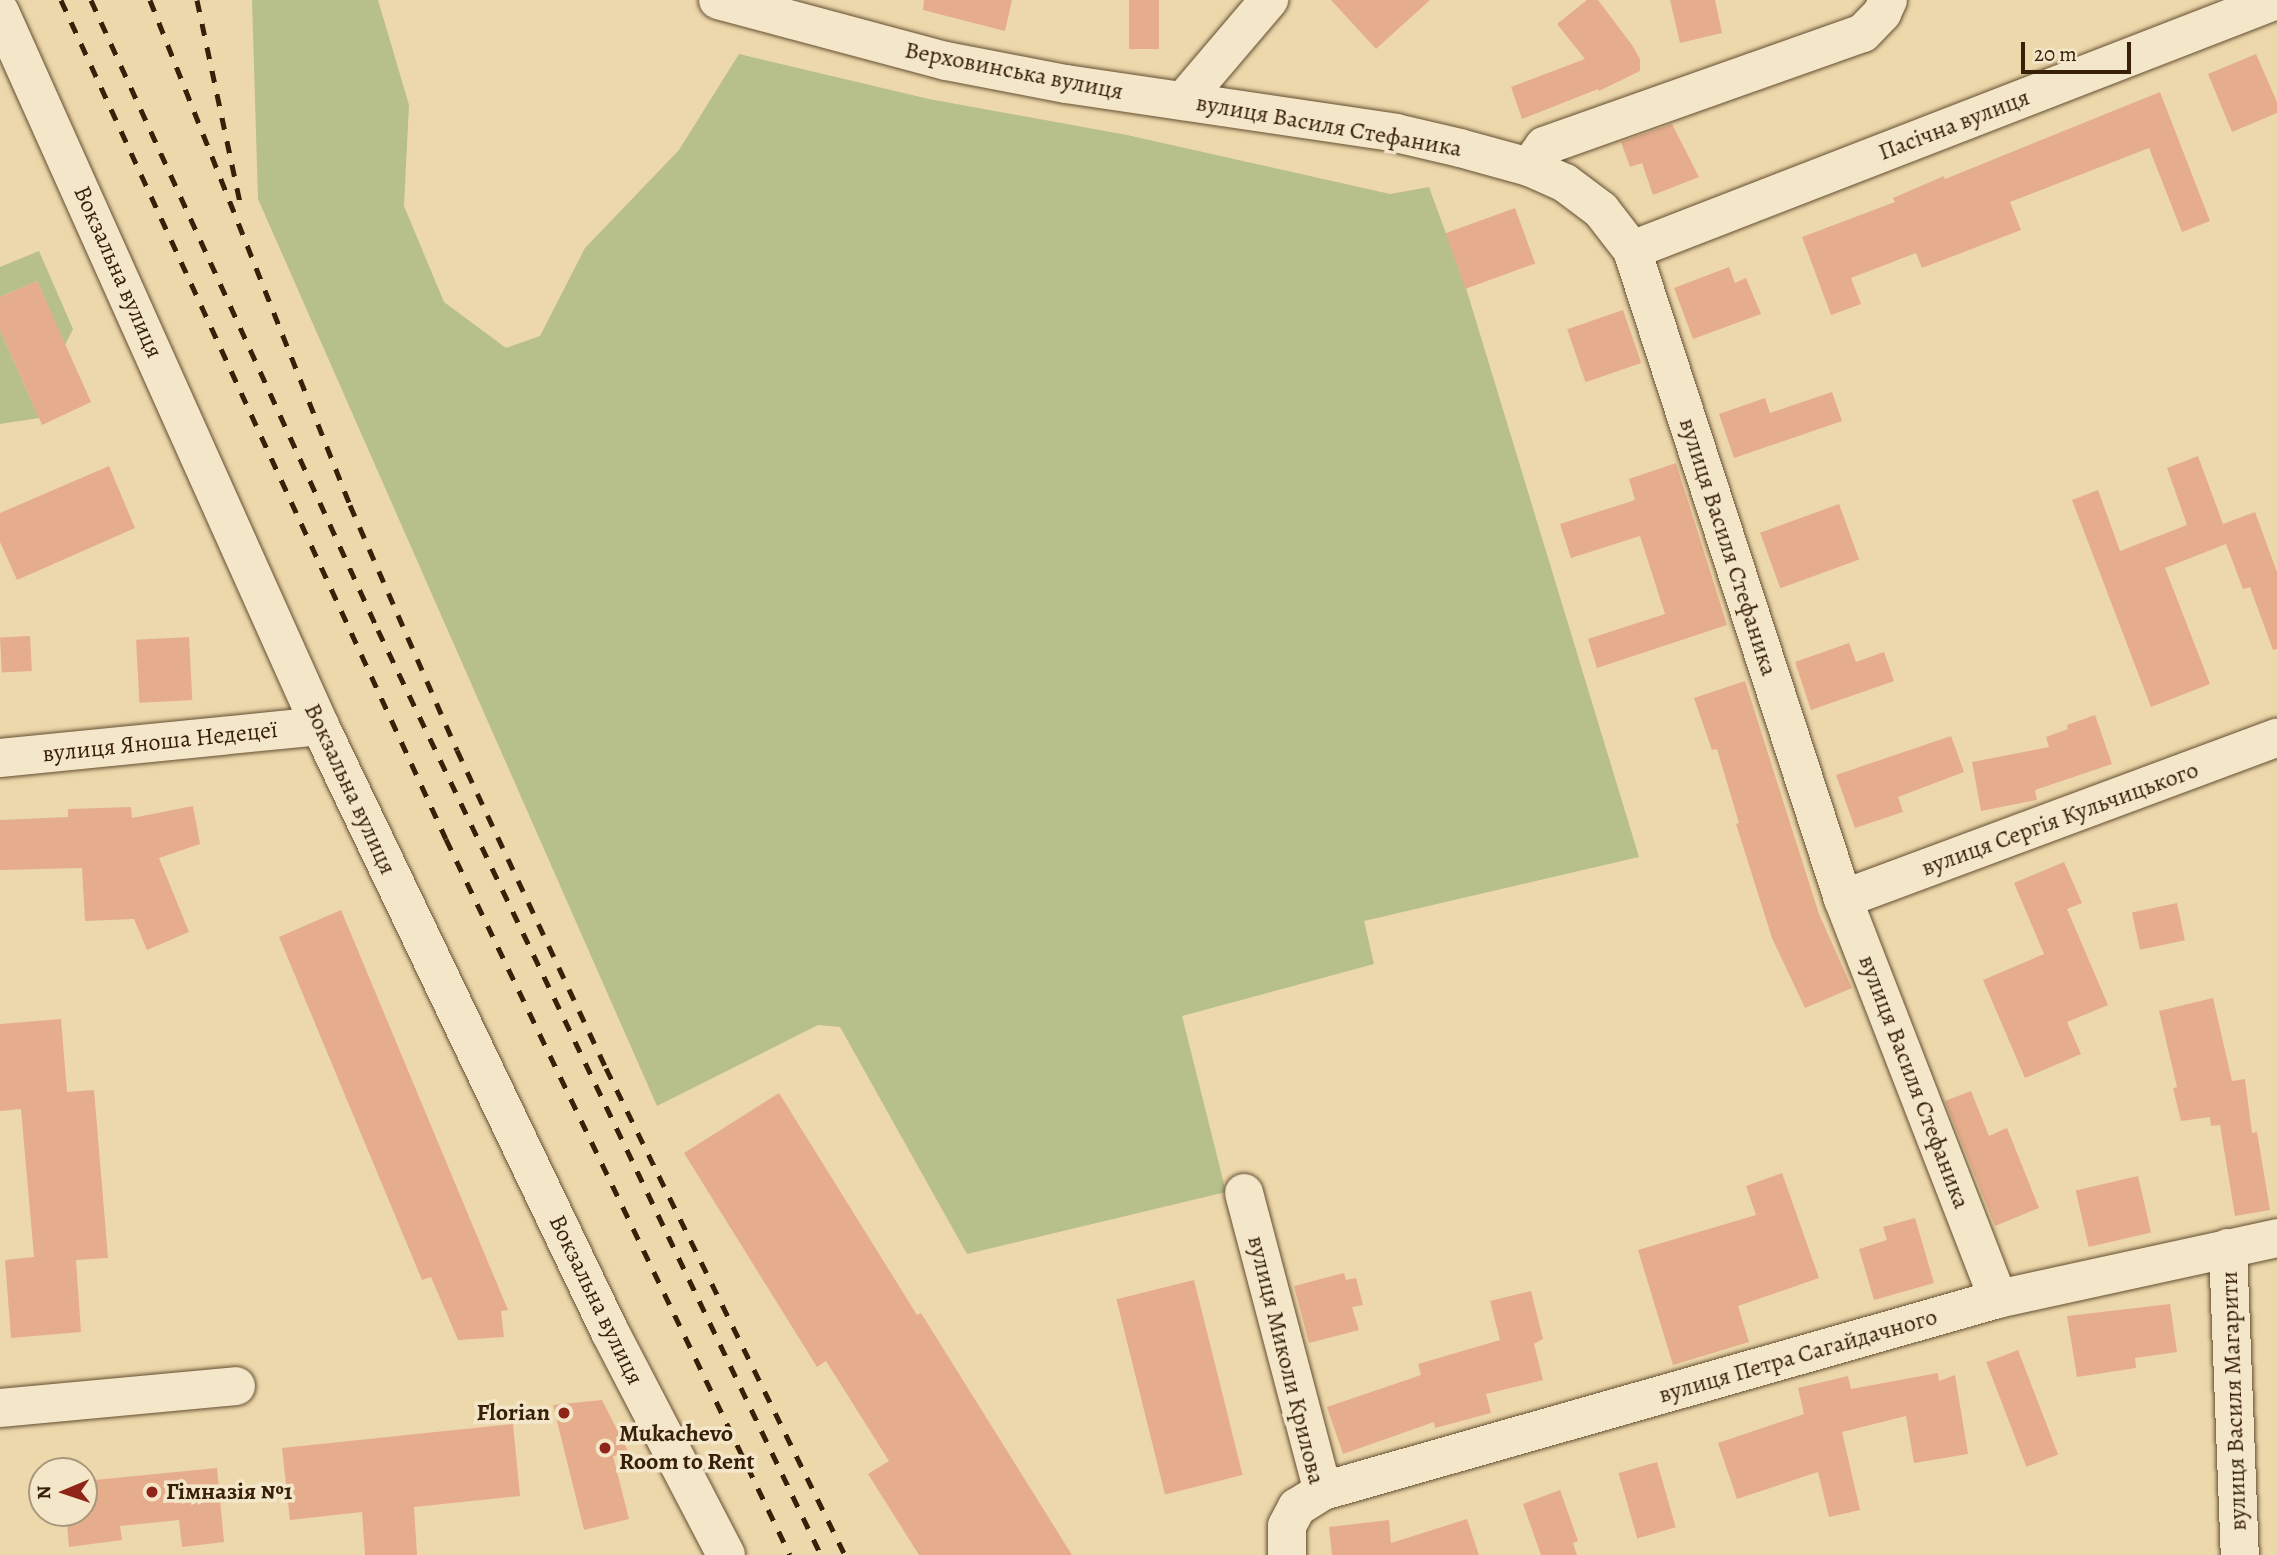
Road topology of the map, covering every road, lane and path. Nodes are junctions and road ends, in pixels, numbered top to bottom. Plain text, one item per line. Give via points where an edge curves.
1 (718, 0) edge
2 (1269, 0) edge
3 (1888, 0) edge
4 (2277, 0) edge
5 (0, 12) edge
6 (1183, 102) junction
7 (1529, 167) junction
8 (1632, 250) junction
9 (320, 726) junction
10 (2277, 738) edge
11 (0, 758) edge
12 (1843, 899) junction
13 (1244, 1193) dead end
14 (2277, 1238) edge
15 (2228, 1248) junction
16 (1998, 1299) junction
17 (236, 1386) dead end
18 (0, 1408) edge
19 (1323, 1491) junction
20 (726, 1555) edge
21 (1287, 1555) edge
22 (2240, 1555) edge

1 - 6 street, Верховинська вулиця via 946,61
2 - 6 street
3 - 7 street via 1863,33 1544,146
4 - 8 street, Пасічна вулиця
5 - 9 street, Вокзальна вулиця
6 - 7 street, вулиця Василя Стефаника via 1396,133
7 - 8 street, вулиця Василя Стефаника via 1565,183 1601,210
8 - 12 street, вулиця Василя Стефаника
9 - 11 street, вулиця Яноша Недецеї
9 - 20 street, Вокзальна вулиця via 610,1332
10 - 12 street, вулиця Сергія Кульчицького
12 - 16 street, вулиця Василя Стефаника
13 - 19 street, вулиця Миколи Крилова
14 - 15 street, вулиця Петра Сагайдачного
15 - 16 street, вулиця Петра Сагайдачного
15 - 22 street, вулиця Василя Магарити
16 - 19 street, вулиця Петра Сагайдачного
17 - 18 street
19 - 21 street, вулиця Миколи Крилова via 1297,1507 1287,1526

